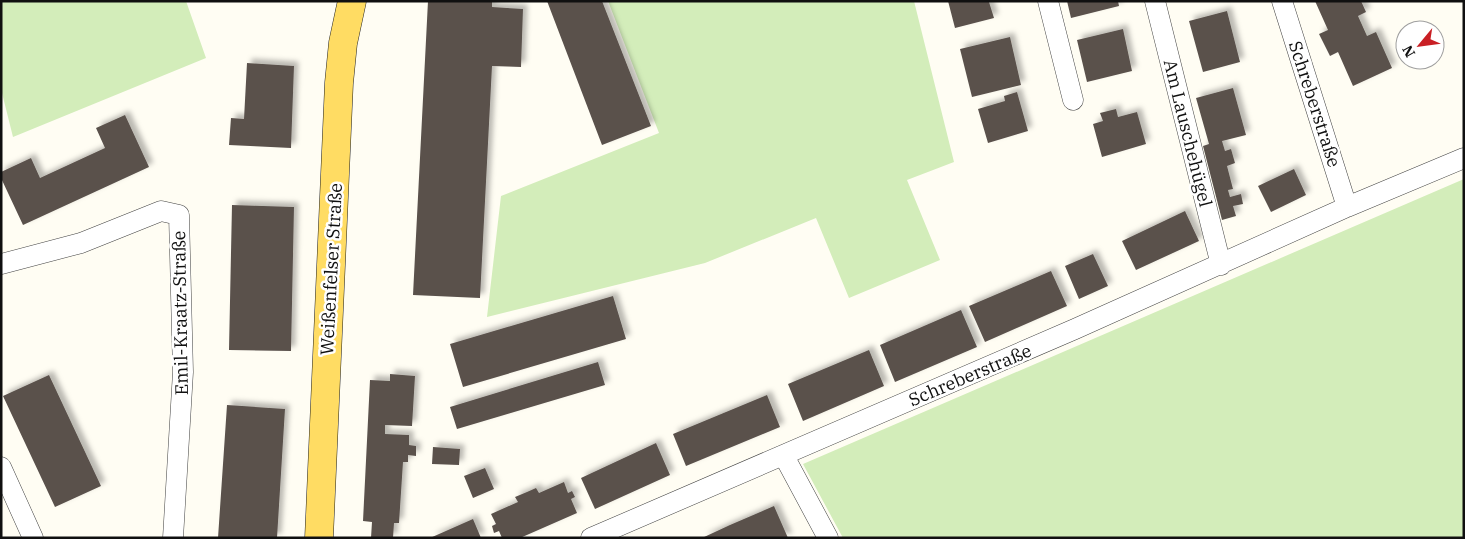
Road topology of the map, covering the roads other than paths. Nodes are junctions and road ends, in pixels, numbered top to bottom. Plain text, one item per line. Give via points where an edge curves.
1 (352, 1) edge
2 (1048, 1) edge
3 (1155, 1) edge
4 (1282, 1) edge
5 (1073, 100) dead end
6 (1464, 158) edge
7 (1347, 207) junction
8 (1, 264) edge
9 (1220, 265) junction
10 (784, 456) junction
11 (1, 467) edge
12 (33, 538) edge
13 (173, 538) edge
14 (319, 538) edge
15 (591, 538) edge
16 (828, 538) edge

1 - 14 main road, Weißenfelser Straße via 339,82
2 - 5 street
3 - 9 street, Am Lauschehügel
4 - 7 street, Schreberstraße
6 - 7 street, Schreberstraße
7 - 9 street, Schreberstraße
8 - 13 street, Emil-Kraatz-Straße via 81,243 161,211 179,215 183,372
9 - 10 street, Schreberstraße
10 - 15 street, Schreberstraße
10 - 16 street
11 - 12 street

